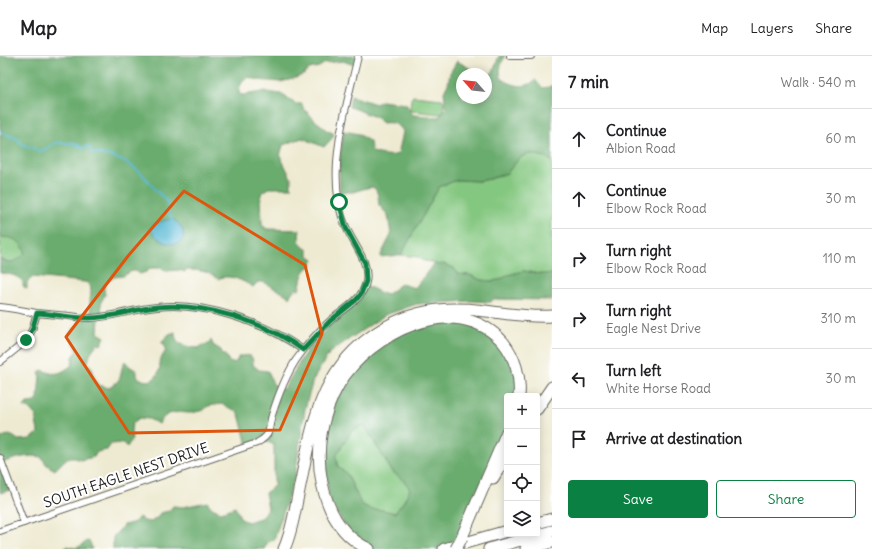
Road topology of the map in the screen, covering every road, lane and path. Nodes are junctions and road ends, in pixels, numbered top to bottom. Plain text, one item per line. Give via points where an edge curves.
1 (358, 56) edge
2 (510, 56) edge
3 (531, 56) edge
4 (0, 307) edge
5 (37, 313) junction
6 (552, 316) edge
7 (303, 350) junction
8 (0, 362) edge
9 (552, 387) edge
10 (519, 393) edge
11 (540, 405) edge
12 (504, 439) edge
13 (0, 458) edge
14 (504, 460) edge
15 (552, 519) edge
16 (540, 522) edge
17 (24, 523) junction
18 (0, 531) edge
19 (552, 531) edge
20 (504, 532) edge
21 (463, 534) junction
22 (552, 542) edge
23 (284, 549) edge
24 (370, 549) edge
25 (447, 549) edge
26 (489, 549) edge
27 (526, 549) edge

1 - 7 street via 340,138 337,184 342,216 365,263 366,281 356,300 330,321
2 - 3 street
4 - 5 street
5 - 7 street via 89,318 157,307 204,308 275,333
5 - 8 street via 26,340
6 - 23 highway via 463,309 433,310 397,321 358,347 331,380 318,410
7 - 17 street, SOUTH EAGLE NEST DRIVE via 278,396 268,434 260,441
9 - 11 highway
10 - 24 highway via 518,373 508,350 489,330 468,321 446,318 415,324 386,337 358,359 345,375 330,403 321,432 319,451 325,493 336,520 358,544
12 - 21 highway
13 - 17 street
14 - 21 highway
15 - 16 highway
17 - 18 street, SOUTH EAGLE NEST DRIVE
19 - 26 highway
20 - 25 highway
21 - 25 highway, bridge
22 - 27 highway

